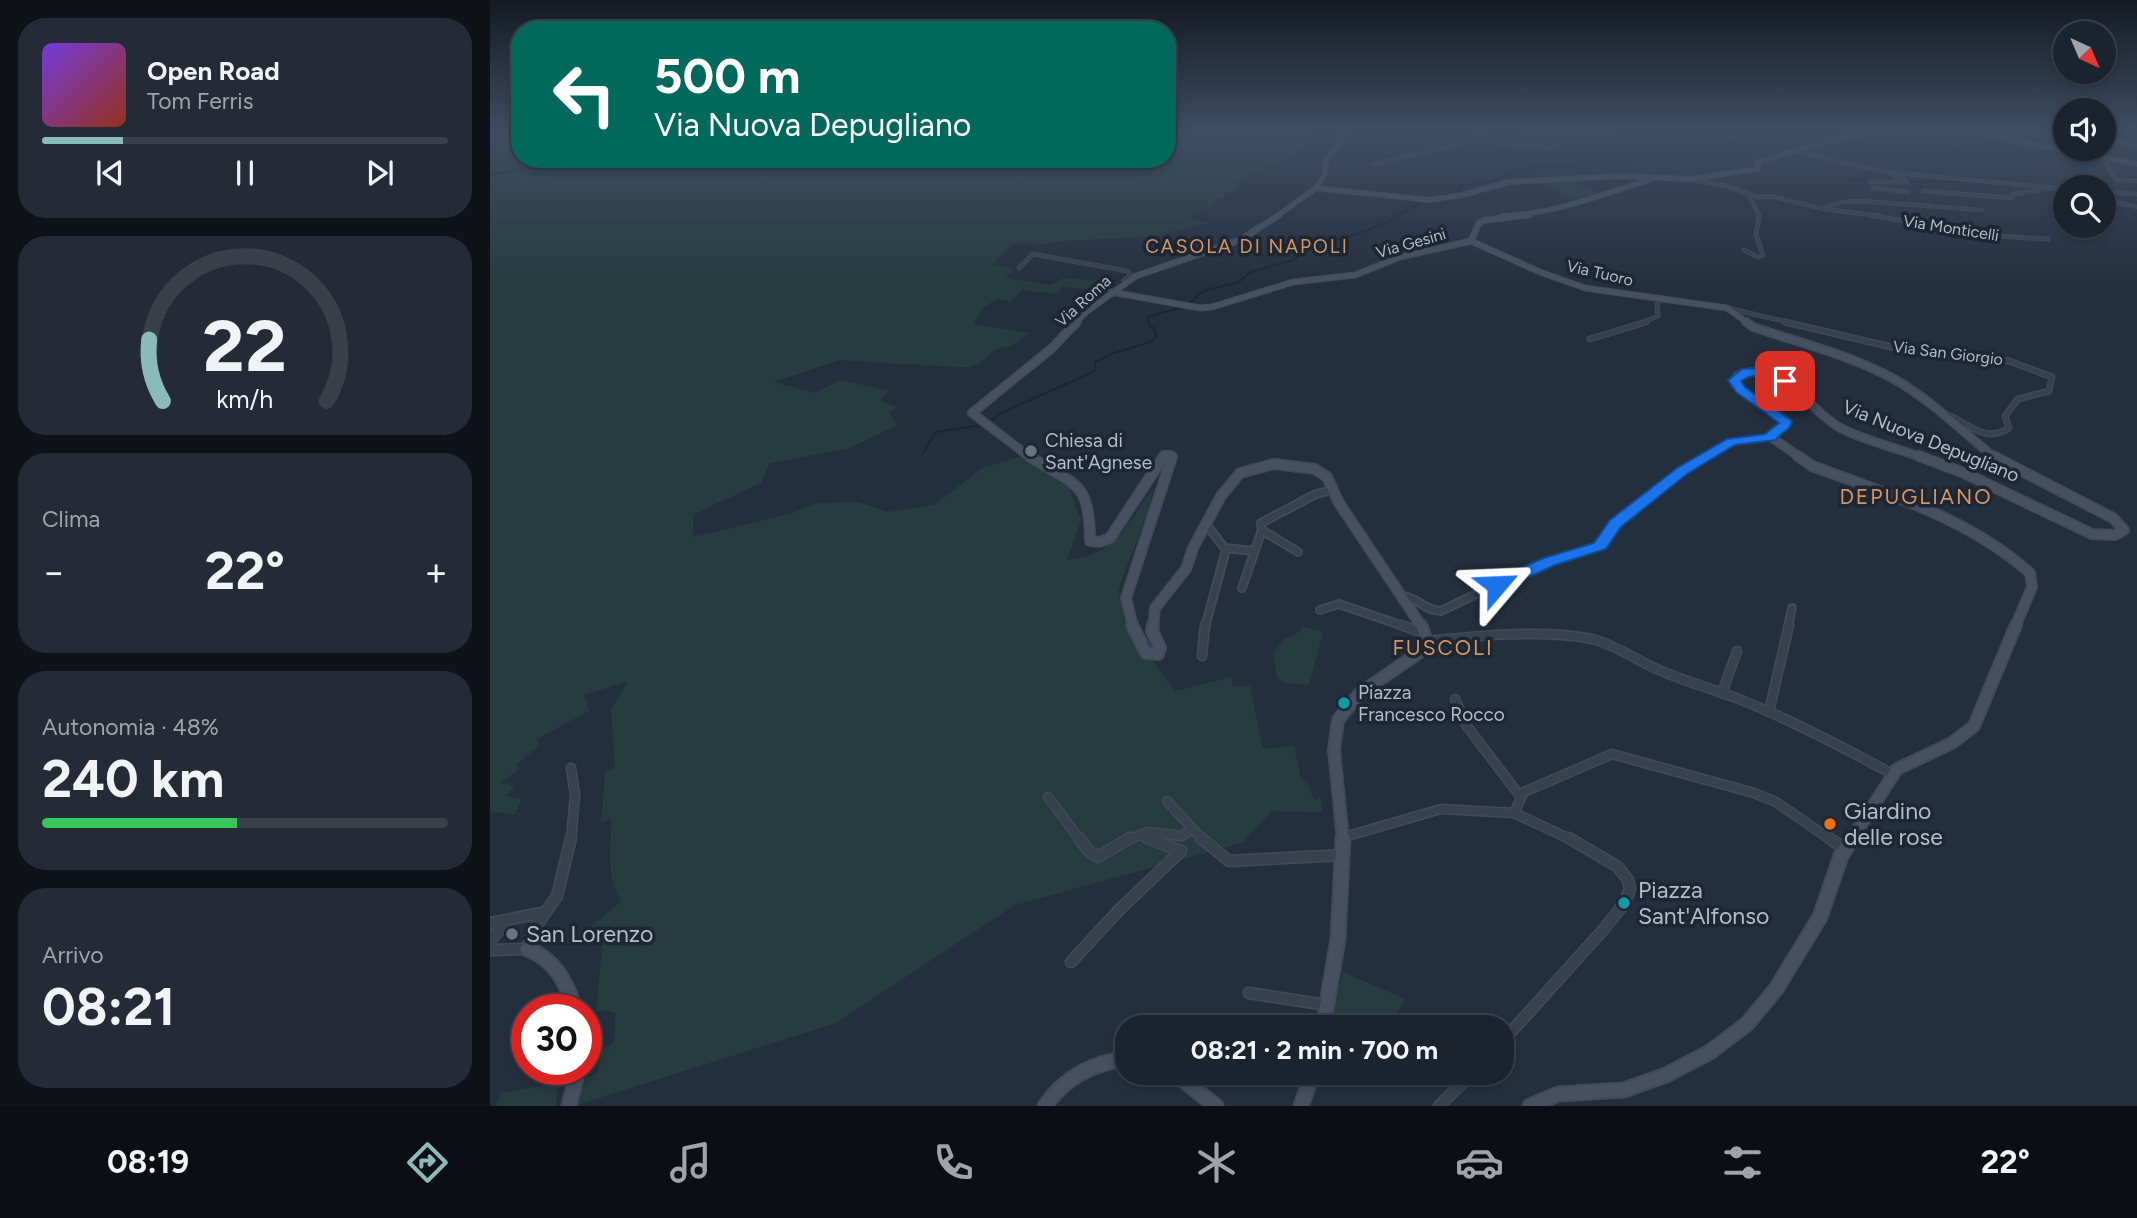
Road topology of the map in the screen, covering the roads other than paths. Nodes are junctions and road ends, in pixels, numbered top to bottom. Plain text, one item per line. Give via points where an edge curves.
1 (1906, 182) edge
2 (1319, 183) edge
3 (1505, 183) edge
4 (1646, 183) edge
5 (1709, 183) edge
6 (1988, 183) edge
7 (2031, 187) junction
8 (1316, 188) junction
9 (1872, 188) dead end
10 (2053, 188) edge
11 (1898, 191) junction
12 (1923, 191) dead end
13 (1908, 192) dead end
14 (2116, 193) edge
15 (2137, 194) edge
16 (1749, 195) junction
17 (2116, 203) edge
18 (2137, 207) edge
19 (1824, 209) junction
20 (1982, 210) dead end
21 (2048, 239) dead end
22 (1471, 241) junction
23 (1744, 250) dead end
24 (1019, 268) dead end
25 (1126, 282) junction
26 (1111, 292) junction
27 (1661, 300) junction
28 (1728, 308) junction
29 (1590, 339) dead end
30 (1941, 412) junction
31 (1773, 434) junction
32 (1333, 490) junction
33 (1206, 524) junction
34 (1262, 530) junction
35 (1225, 548) junction
36 (1254, 551) junction
37 (1298, 552) dead end
38 (1242, 588) dead end
39 (1399, 596) junction
40 (1792, 608) dead end
41 (1320, 610) dead end
42 (1426, 637) junction
43 (1737, 651) dead end
44 (1202, 656) dead end
45 (1722, 693) junction
46 (1455, 699) dead end
47 (1769, 712) junction
48 (572, 768) dead end
49 (1892, 774) junction
50 (1520, 796) junction
51 (1048, 797) dead end
52 (1167, 801) dead end
53 (1514, 813) junction
54 (1192, 829) junction
55 (1140, 835) junction
56 (1344, 837) junction
57 (1845, 849) junction
58 (1344, 855) junction
59 (547, 912) junction
60 (507, 921) junction
61 (490, 923) edge
62 (490, 942) edge
63 (527, 948) junction
64 (490, 950) edge
65 (1071, 962) dead end
66 (1249, 993) dead end
67 (569, 994) edge
68 (1328, 1005) junction
69 (1326, 1015) edge
70 (1514, 1029) edge
71 (1115, 1062) edge
72 (574, 1085) edge
73 (1189, 1085) edge
74 (1310, 1085) edge
75 (1460, 1085) edge
76 (569, 1106) edge
77 (1045, 1106) edge
78 (1216, 1106) edge
79 (1301, 1106) edge
80 (1439, 1106) edge
81 (1530, 1106) edge

1 - 11 street
2 - 8 street
3 - 8 street via 1429,200
4 - 22 street, Via Gesini via 1566,207 1488,218 1479,223
5 - 16 street, Via Monticelli
6 - 7 street
7 - 10 street
7 - 12 street via 2041,190 2013,194 2012,198
8 - 25 street, Via Roma via 1245,238
9 - 11 street
11 - 13 street
14 - 15 street
16 - 19 street, Via Monticelli
16 - 23 street via 1759,215 1754,229 1763,255
17 - 18 street
19 - 20 street via 1842,202 1868,201
19 - 21 street, Via Monticelli via 1982,234
22 - 26 street, Via Gesini via 1400,257 1355,275 1293,282 1200,308
22 - 27 street, Via Tuoro via 1585,288
24 - 25 street via 1033,254 1053,256 1127,271 1131,275
25 - 26 street, Via Roma
26 - 33 street, Via Roma via 1051,349 973,409 974,417 1079,487 1090,509 1090,541 1110,538 1160,459 1172,457 1126,598 1146,653 1158,654 1152,631 1156,608 1186,569
27 - 28 street, Via Tuoro
27 - 29 street via 1655,319
28 - 30 street, Via Nuova Depugliano via 1753,327 1885,375
28 - 30 street, Via San Giorgio via 1913,352 2009,360 2052,377 2049,391 2018,399 2005,416 2009,428 2002,433 1972,431
30 - 31 street, Via Nuova Depugliano via 1996,459 2113,518 2124,530 2107,536 2092,534 1964,473 1837,426 1774,375 1761,371 1737,376 1735,384 1740,389 1786,421
31 - 39 street via 1732,442 1682,471 1615,524 1592,550 1519,573 1441,611 1430,611 1411,596
31 - 49 street via 1824,471 1933,511 2004,550 2029,573 2032,587 1974,726 1952,743
32 - 33 street via 1327,477 1315,469 1275,464 1240,473
32 - 34 street via 1272,516 1261,523
32 - 39 street
33 - 35 street
34 - 36 street
34 - 37 street
35 - 36 street
35 - 44 street via 1202,638
36 - 38 street
39 - 42 street
40 - 47 street
41 - 42 street via 1339,604
42 - 45 street via 1574,636 1616,647 1659,670
42 - 56 street via 1423,650 1359,694 1343,712 1333,752
43 - 45 street
45 - 47 street
46 - 50 street via 1466,725
47 - 49 street
48 - 59 street via 576,802 567,860 557,897
49 - 57 street
50 - 53 street
50 - 57 street via 1612,754 1754,793 1776,802
51 - 55 street via 1093,855 1105,855
52 - 54 street
53 - 56 street via 1441,809
53 - 70 street via 1559,832 1618,867 1630,889 1603,930
54 - 55 street via 1182,836
54 - 58 street via 1229,861
55 - 65 street via 1181,851
56 - 58 street
57 - 81 street via 1820,917 1776,989 1747,1024 1710,1052 1666,1075 1624,1090 1558,1094
58 - 68 street
59 - 60 street
59 - 63 street via 531,932
60 - 61 street
60 - 62 street
63 - 64 street
63 - 67 street via 545,958 563,978
66 - 68 street
68 - 69 street
71 - 77 street via 1070,1076
72 - 76 street
73 - 78 street
74 - 79 street
75 - 80 street

